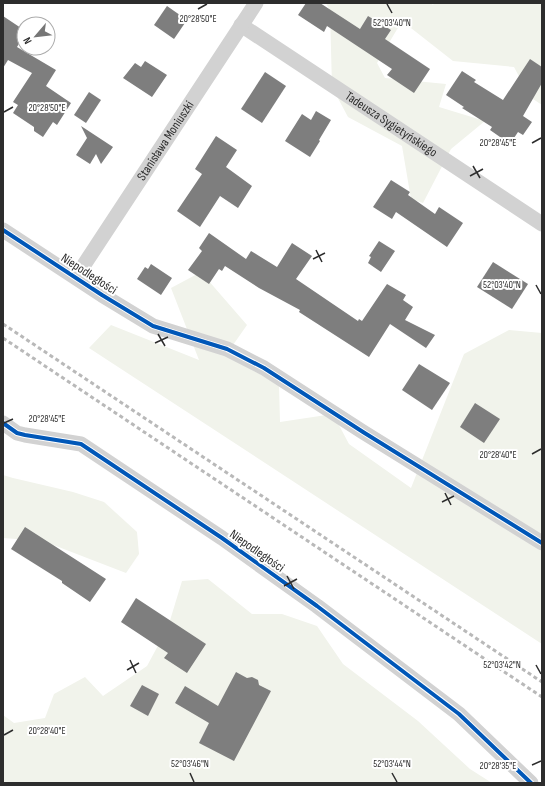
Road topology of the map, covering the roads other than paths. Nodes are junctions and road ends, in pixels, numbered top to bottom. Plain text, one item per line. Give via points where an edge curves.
1 (256, 3) edge
2 (241, 25) junction
3 (542, 224) edge
4 (3, 230) edge
5 (76, 278) junction
6 (3, 424) edge
7 (10, 435) edge
8 (542, 543) edge
9 (531, 783) edge

1 - 2 street, Stanisława Moniuszki
2 - 3 street, Tadeusza Sygietyńskiego
2 - 5 street, Stanisława Moniuszki
4 - 5 street, Niepodległości
5 - 8 street, Niepodległości via 153,326 227,349 264,368
6 - 7 street, Niepodległości
7 - 9 street, Niepodległości via 81,444 222,538 317,606 459,714

